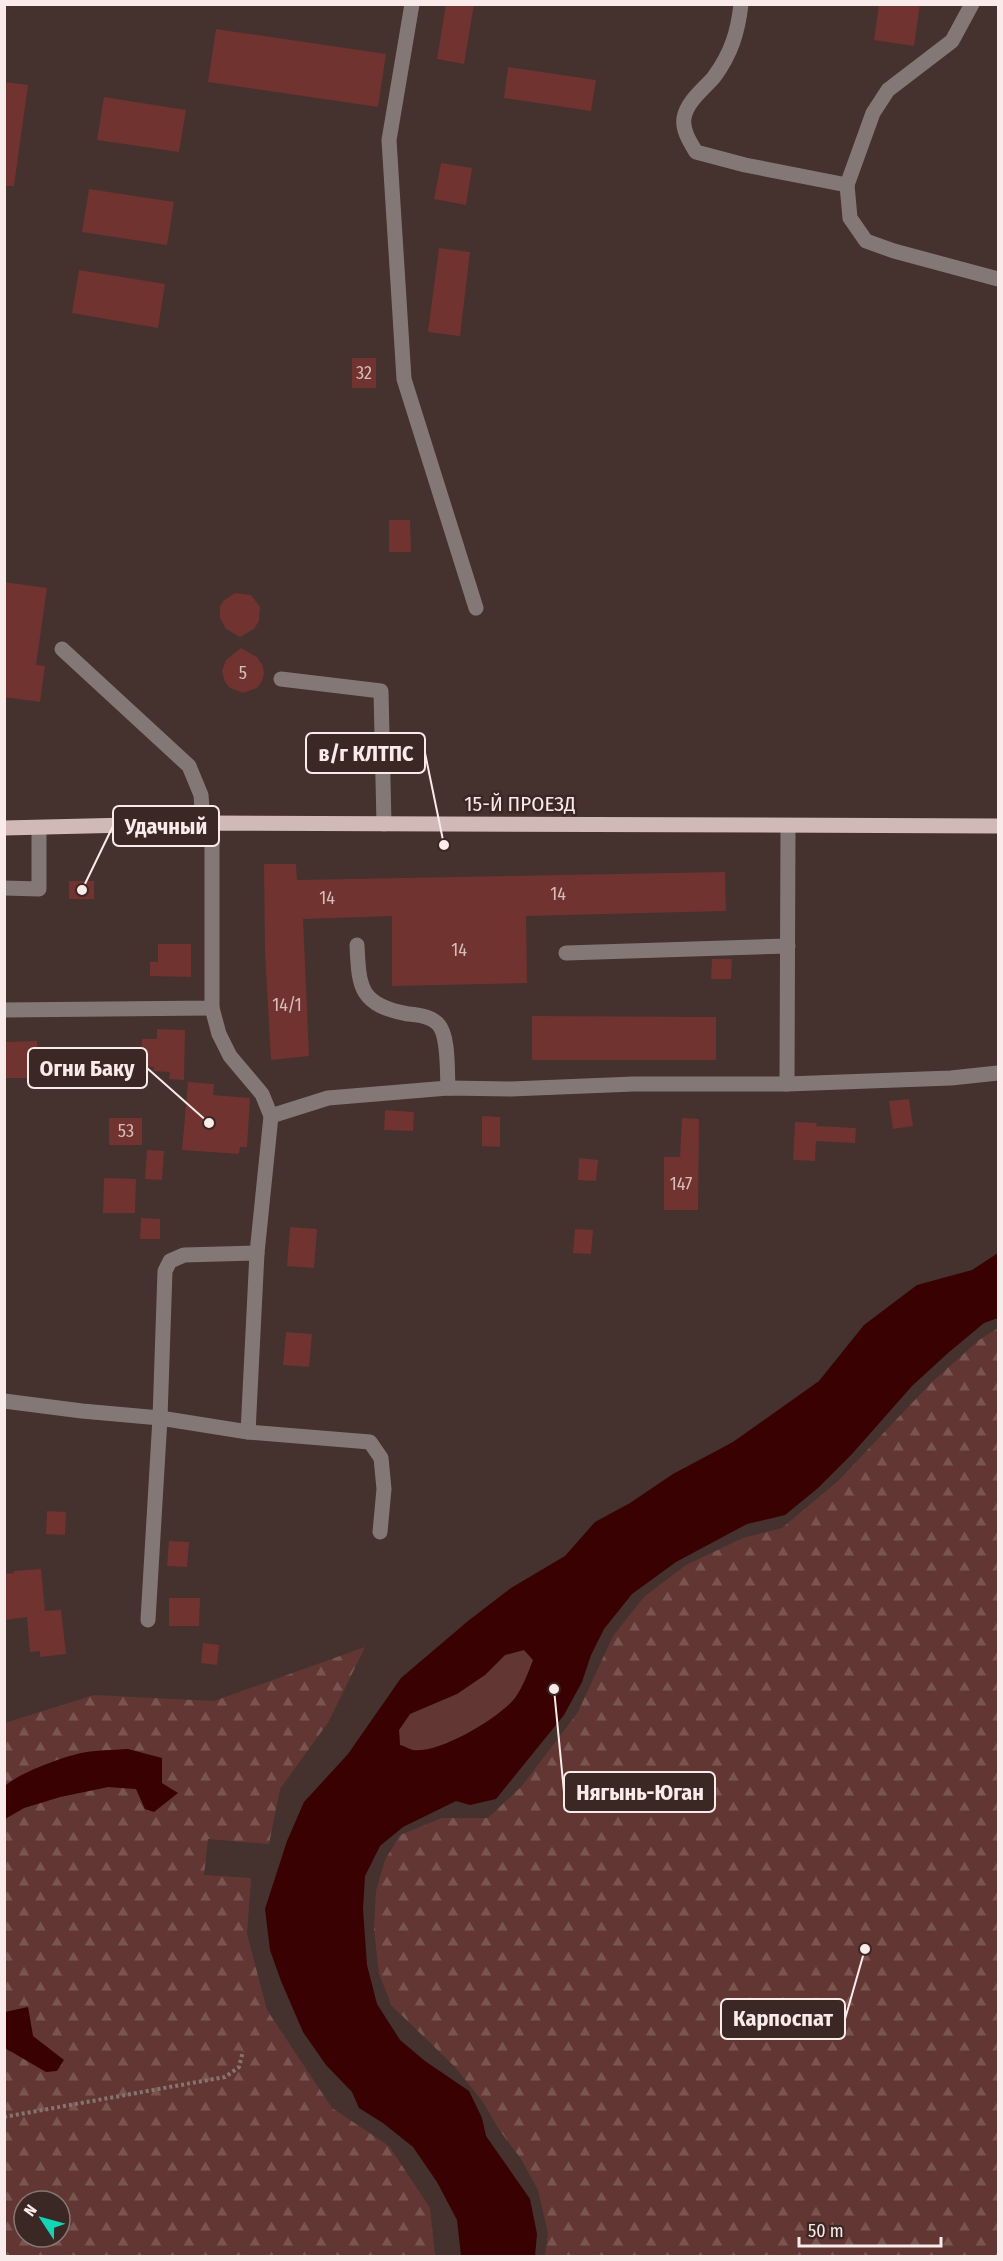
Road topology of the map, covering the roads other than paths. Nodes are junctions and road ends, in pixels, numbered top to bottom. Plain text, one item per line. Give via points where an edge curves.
1 (412, 4) edge
2 (741, 4) edge
3 (972, 4) edge
4 (847, 185) junction
5 (999, 279) edge
6 (476, 608) dead end
7 (62, 649) dead end
8 (281, 679) dead end
9 (207, 823) junction
10 (384, 824) junction
11 (788, 826) junction
12 (999, 826) edge
13 (4, 828) edge
14 (39, 828) junction
15 (4, 888) edge
16 (357, 945) dead end
17 (788, 946) junction
18 (566, 953) dead end
19 (212, 1008) junction
20 (4, 1010) edge
21 (999, 1073) edge
22 (788, 1084) junction
23 (448, 1088) junction
24 (271, 1116) junction
25 (257, 1253) junction
26 (4, 1401) edge
27 (160, 1418) junction
28 (248, 1432) junction
29 (380, 1532) dead end
30 (148, 1620) dead end

1 - 6 lane via 389,140 404,379
2 - 4 lane via 730,52 684,117 687,136 696,152
3 - 4 lane via 952,41 888,90 873,113
4 - 5 lane via 850,218 866,241
7 - 9 lane via 189,766
8 - 10 lane via 381,691
9 - 10 main road, 15-Й ПРОЕЗД
9 - 14 main road, 15-Й ПРОЕЗД
9 - 19 lane
10 - 11 main road, 15-Й ПРОЕЗД
11 - 12 main road, 15-Й ПРОЕЗД
11 - 17 lane
13 - 14 main road, 15-Й ПРОЕЗД
14 - 15 lane via 39,889
16 - 23 lane via 361,988 370,999 439,1024 445,1040
17 - 18 lane
17 - 22 lane
19 - 20 lane
19 - 24 lane via 230,1056 262,1094
21 - 22 lane
22 - 23 lane
23 - 24 lane via 328,1098
24 - 25 lane
25 - 27 lane via 184,1255 170,1261 165,1272
25 - 28 lane
26 - 27 lane
27 - 28 lane
27 - 30 lane
28 - 29 lane via 370,1442 381,1458 384,1489

